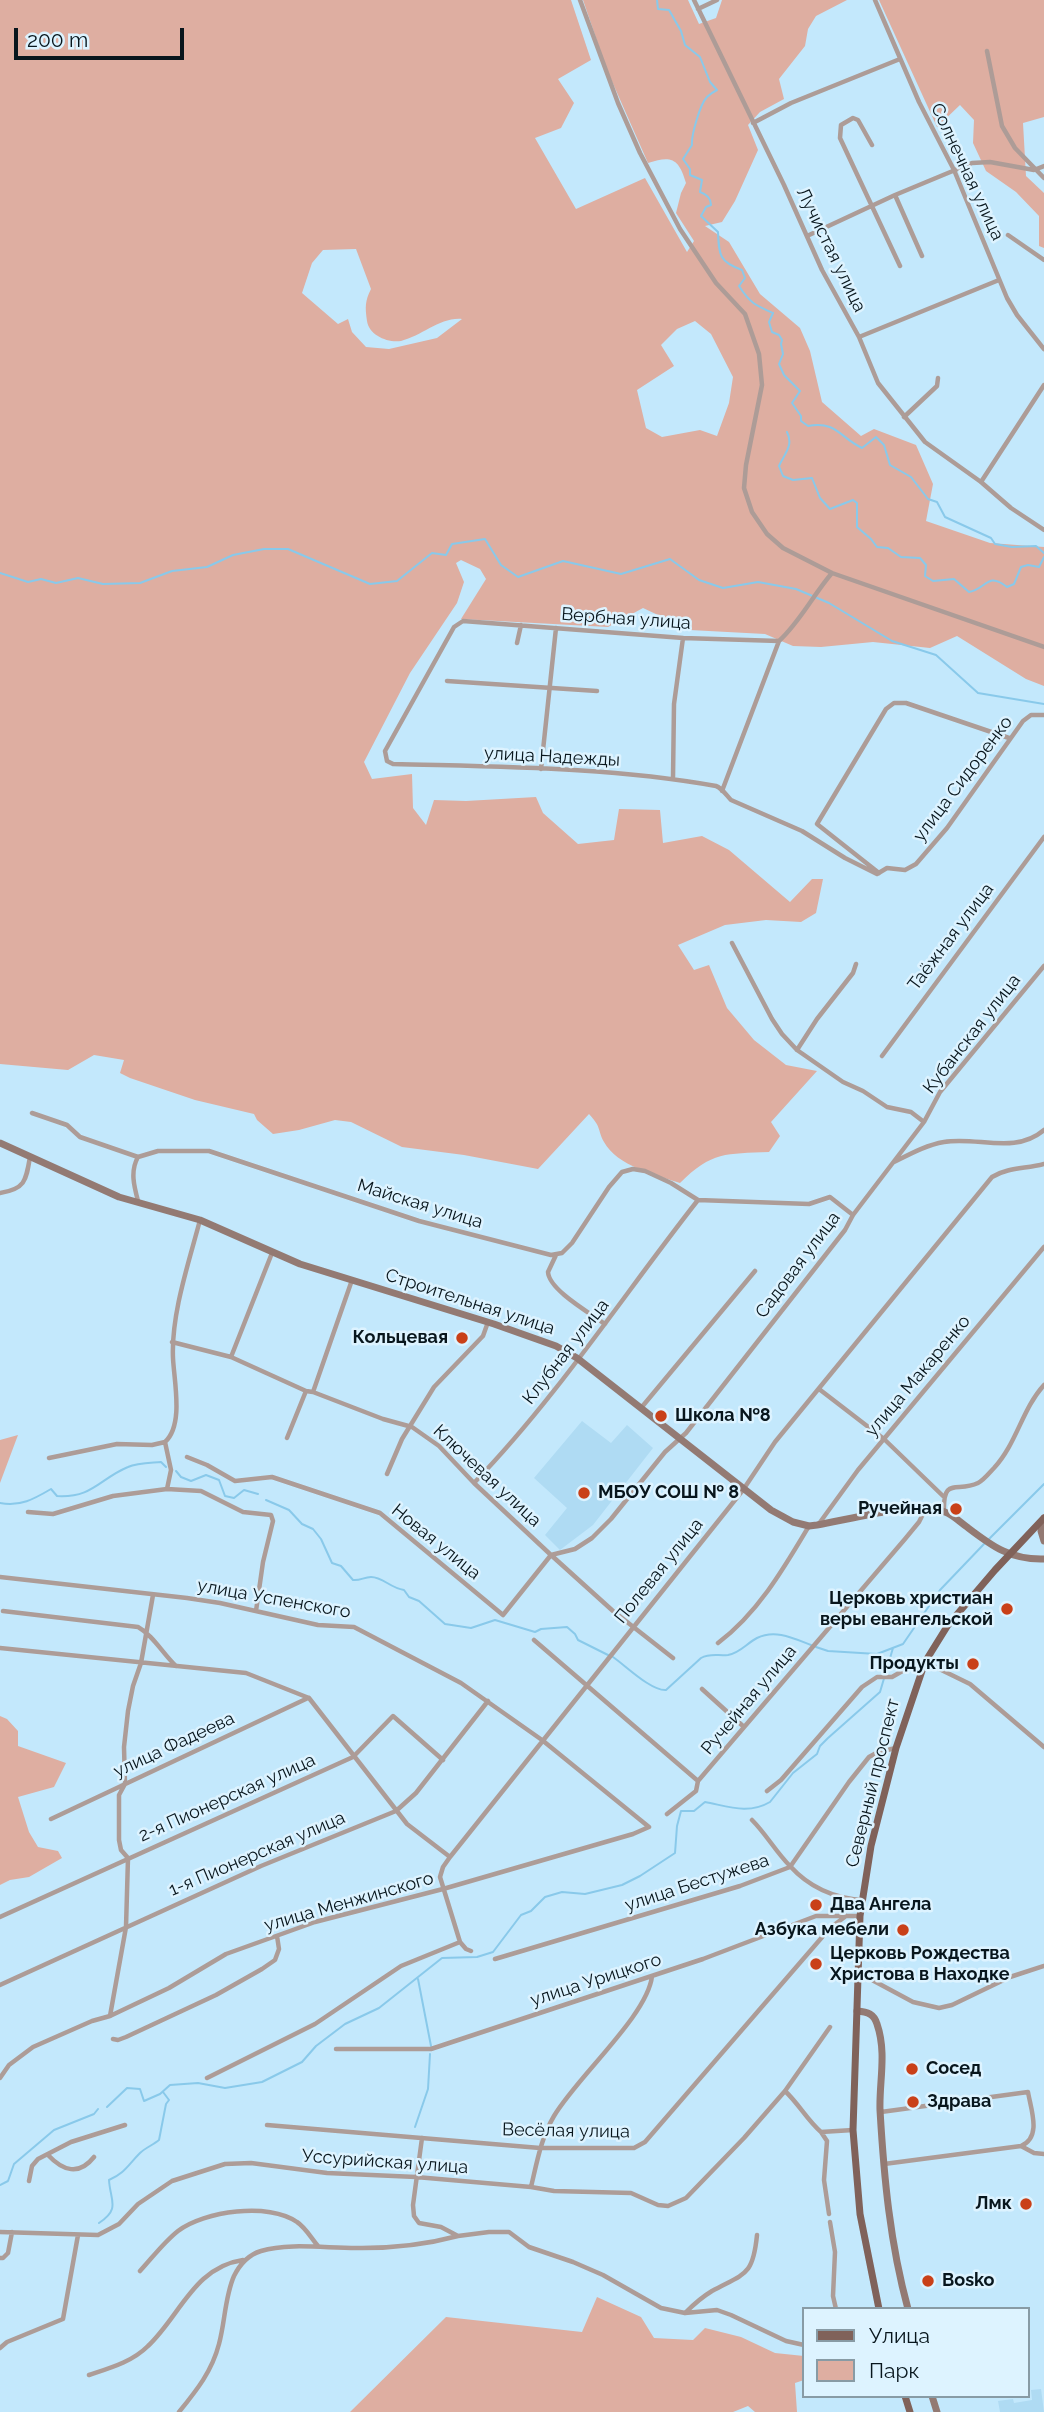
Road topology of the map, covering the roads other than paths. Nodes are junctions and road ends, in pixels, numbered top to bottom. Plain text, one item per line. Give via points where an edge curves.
1 (580, 0) edge
2 (694, 0) edge
3 (717, 0) edge
4 (875, 0) edge
5 (698, 9) junction
6 (987, 51) dead end
7 (900, 59) junction
8 (753, 123) junction
9 (872, 145) dead end
10 (1044, 166) edge
11 (954, 170) junction
12 (1034, 170) junction
13 (1044, 178) edge
14 (895, 195) junction
15 (871, 206) junction
16 (1008, 235) dead end
17 (807, 236) junction
18 (922, 256) dead end
19 (1044, 260) edge
20 (900, 266) dead end
21 (999, 280) junction
22 (859, 337) junction
23 (1044, 349) edge
24 (939, 378) dead end
25 (1044, 385) edge
26 (904, 417) junction
27 (981, 482) junction
28 (1044, 530) edge
29 (832, 573) junction
30 (521, 625) junction
31 (556, 628) junction
32 (683, 638) junction
33 (779, 640) junction
34 (516, 643) dead end
35 (1044, 647) edge
36 (447, 681) dead end
37 (549, 687) junction
38 (597, 691) dead end
39 (1044, 715) edge
40 (1009, 738) junction
41 (385, 751) joint
42 (541, 769) junction
43 (673, 778) junction
44 (722, 791) junction
45 (1044, 837) edge
46 (879, 873) junction
47 (732, 943) dead end
48 (856, 964) dead end
49 (1044, 966) edge
50 (797, 1050) junction
51 (882, 1056) dead end
52 (32, 1113) dead end
53 (924, 1122) junction
54 (1044, 1130) edge
55 (0, 1143) edge
56 (30, 1157) junction
57 (138, 1157) junction
58 (893, 1163) junction
59 (1044, 1164) edge
60 (0, 1193) edge
61 (698, 1200) junction
62 (138, 1201) junction
63 (853, 1215) junction
64 (200, 1220) junction
65 (1044, 1247) edge
66 (272, 1253) junction
67 (556, 1255) junction
68 (755, 1271) dead end
69 (352, 1280) junction
70 (488, 1322) junction
71 (605, 1324) junction
72 (172, 1342) junction
73 (231, 1357) junction
74 (577, 1358) junction
75 (1044, 1385) edge
76 (819, 1389) junction
77 (306, 1391) junction
78 (313, 1392) junction
79 (640, 1408) junction
80 (412, 1427) junction
81 (287, 1438) dead end
82 (680, 1439) junction
83 (884, 1439) junction
84 (165, 1442) junction
85 (187, 1457) dead end
86 (49, 1458) dead end
87 (387, 1474) dead end
88 (474, 1483) junction
89 (167, 1489) junction
90 (743, 1490) junction
91 (943, 1496) junction
92 (927, 1508) junction
93 (944, 1511) junction
94 (28, 1512) dead end
95 (1044, 1518) edge
96 (813, 1526) junction
97 (1044, 1541) edge
98 (1010, 1554) junction
99 (551, 1555) junction
100 (1044, 1559) edge
101 (0, 1577) edge
102 (153, 1595) junction
103 (3, 1611) dead end
104 (256, 1611) junction
105 (633, 1626) junction
106 (148, 1632) junction
107 (534, 1640) dead end
108 (718, 1643) dead end
109 (0, 1648) edge
110 (673, 1658) dead end
111 (925, 1662) junction
112 (141, 1663) junction
113 (176, 1666) junction
114 (585, 1685) junction
115 (702, 1689) dead end
116 (309, 1698) junction
117 (488, 1701) junction
118 (744, 1727) junction
119 (542, 1740) junction
120 (1044, 1747) edge
121 (896, 1748) junction
122 (353, 1757) junction
123 (443, 1760) junction
124 (698, 1781) junction
125 (125, 1784) junction
126 (767, 1791) dead end
127 (396, 1811) junction
128 (667, 1814) dead end
129 (51, 1819) dead end
130 (752, 1820) dead end
131 (649, 1827) joint
132 (450, 1857) junction
133 (128, 1858) junction
134 (790, 1867) junction
135 (443, 1889) junction
136 (862, 1900) junction
137 (846, 1916) junction
138 (860, 1916) junction
139 (0, 1917) edge
140 (126, 1927) junction
141 (277, 1936) junction
142 (460, 1942) junction
143 (471, 1951) dead end
144 (495, 1959) dead end
145 (1044, 1966) edge
146 (859, 1973) junction
147 (652, 1976) junction
148 (0, 1985) edge
149 (857, 2011) junction
150 (110, 2017) junction
151 (830, 2026) dead end
152 (113, 2039) dead end
153 (336, 2049) dead end
154 (0, 2078) edge
155 (207, 2078) dead end
156 (785, 2091) junction
157 (880, 2112) junction
158 (267, 2125) dead end
159 (125, 2126) dead end
160 (853, 2130) junction
161 (821, 2132) junction
162 (422, 2138) junction
163 (1021, 2146) junction
164 (540, 2148) junction
165 (1044, 2154) edge
166 (48, 2155) junction
167 (94, 2157) dead end
168 (883, 2164) junction
169 (416, 2177) junction
170 (29, 2181) dead end
171 (531, 2187) junction
172 (829, 2214) dead end
173 (830, 2222) dead end
174 (0, 2232) edge
175 (12, 2232) junction
176 (78, 2235) junction
177 (758, 2235) dead end
178 (458, 2236) junction
179 (318, 2246) junction
180 (0, 2258) edge
181 (244, 2260) junction
182 (140, 2271) dead end
183 (836, 2307) edge
184 (879, 2307) edge
185 (908, 2307) edge
186 (685, 2313) junction
187 (802, 2345) edge
188 (0, 2348) edge
189 (89, 2375) dead end
190 (179, 2412) edge

1 - 29 street via 618,103 680,229 716,283 746,314 759,354 762,384 744,488 752,512 783,548
2 - 5 street, Лучистая улица
3 - 5 street
4 - 7 street, Солнечная улица
5 - 8 street, Лучистая улица
6 - 12 street via 1002,126
7 - 8 street via 790,103
7 - 11 street, Солнечная улица
8 - 17 street, Лучистая улица
9 - 15 street via 858,120 841,125 840,138
10 - 12 street
11 - 12 street via 990,162
11 - 14 street
11 - 21 street, Солнечная улица
12 - 13 street
14 - 15 street
14 - 18 street
15 - 17 street
15 - 20 street
16 - 19 street
17 - 22 street, Лучистая улица
21 - 22 street
21 - 23 street, Солнечная улица
22 - 26 street, Лучистая улица via 878,383
24 - 26 street via 937,386
25 - 27 street
26 - 27 street, Лучистая улица via 925,442
27 - 28 street, Лучистая улица
29 - 33 street
29 - 35 street
30 - 31 street, Вербная улица
30 - 34 street
30 - 41 street, Вербная улица via 458,623
31 - 32 street, Вербная улица
31 - 37 street
32 - 33 street, Вербная улица
32 - 43 street via 674,704
33 - 44 street
36 - 37 street
37 - 38 street
37 - 42 street
39 - 40 street, улица Сидоренко via 1026,717
40 - 46 street, улица Сидоренко via 947,828 916,864
40 - 46 street via 906,703 886,709 817,824
41 - 42 street, улица Надежды via 387,761 393,764
42 - 43 street, улица Надежды
43 - 44 street, улица Надежды
44 - 46 street via 731,800 802,831 873,874
45 - 51 street, Таёжная улица
47 - 50 street via 772,1019
48 - 50 street
49 - 53 street, Кубанская улица via 940,1091
50 - 53 street via 887,1107 911,1112
52 - 57 street via 67,1125 80,1137
53 - 58 street, Садовая улица
54 - 58 street via 1008,1144 943,1142
55 - 56 street, Строительная улица
56 - 60 street via 23,1185
56 - 62 street, Строительная улица
57 - 62 street via 133,1166
57 - 67 street, Майская улица via 158,1151 209,1151 419,1222
58 - 63 street, Садовая улица
59 - 76 street, Полевая улица via 1005,1169 992,1177
61 - 63 street via 809,1204 830,1197
61 - 67 street via 645,1171 622,1172 572,1243
61 - 71 street, Клубная улица
62 - 64 street, Строительная улица
63 - 82 street, Садовая улица
64 - 66 street, Строительная улица
64 - 72 street
65 - 83 street, улица Макаренко
66 - 69 street, Строительная улица
66 - 73 street
67 - 71 street via 548,1272 551,1282
68 - 79 street, Садовая улица
69 - 70 street, Строительная улица
69 - 78 street
70 - 74 street, Строительная улица
70 - 80 street via 483,1336 434,1387
71 - 74 street, Клубная улица
72 - 73 street, Ключевая улица
72 - 84 street via 175,1428
73 - 77 street, Ключевая улица
74 - 79 street, Строительная улица
74 - 88 street, Клубная улица via 508,1448
75 - 91 street via 1025,1413 1014,1442 993,1469 978,1483 952,1487
76 - 83 street
76 - 90 street, Полевая улица
77 - 78 street, Ключевая улица
77 - 81 street
78 - 80 street, Ключевая улица
79 - 82 street, Строительная улица
80 - 87 street
80 - 88 street, Ключевая улица via 439,1446
82 - 90 street, Строительная улица
82 - 99 street, Садовая улица via 592,1538 575,1549
83 - 91 street
83 - 96 street, улица Макаренко
84 - 86 street via 117,1444
84 - 89 street via 171,1470
85 - 99 street, Новая улица via 235,1481 272,1477 380,1513 503,1615
88 - 99 street, Ключевая улица
89 - 94 street via 113,1496 53,1514
89 - 104 street via 201,1490 243,1512 271,1515
90 - 96 street, Строительная улица via 782,1517
90 - 105 street, Полевая улица
91 - 93 street
92 - 93 street
92 - 96 street
92 - 118 street, Ручейная улица
93 - 98 street via 992,1547
95 - 97 street
95 - 98 main road, Северный проспект
96 - 108 street, улица Макаренко via 764,1597
98 - 100 street
98 - 111 main road, Северный проспект via 948,1625
99 - 105 street, Ключевая улица
101 - 102 street, улица Успенского
102 - 104 street, улица Успенского
102 - 106 street
103 - 106 street via 116,1623
104 - 117 street, улица Успенского via 354,1628
105 - 110 street, Ключевая улица
105 - 114 street, Полевая улица
106 - 112 street
106 - 113 street
107 - 114 street
109 - 112 street
111 - 120 street via 970,1684
111 - 121 main road, Северный проспект
111 - 126 street via 901,1674 877,1677 862,1687
112 - 113 street
112 - 125 street via 128,1711
113 - 116 street via 246,1672
114 - 119 street, Полевая улица
114 - 124 street
115 - 118 street
116 - 122 street
116 - 125 street, улица Фадеева
117 - 119 street, улица Успенского
117 - 123 street, 1-я Пионерская улица
118 - 124 street, Ручейная улица
119 - 131 street, улица Успенского
119 - 132 street, Полевая улица
121 - 134 street, улица Бестужева via 869,1758
121 - 136 main road, Северный проспект
122 - 123 street, 2-я Пионерская улица via 393,1716
122 - 127 street
122 - 133 street, 2-я Пионерская улица
123 - 127 street, 1-я Пионерская улица
124 - 128 street via 696,1791
125 - 129 street, улица Фадеева
125 - 133 street via 119,1795 119,1840
127 - 132 street
127 - 140 street, 1-я Пионерская улица
130 - 134 street
131 - 135 street, улица Менжинского
132 - 135 street, Полевая улица via 440,1877
133 - 139 street, 2-я Пионерская улица
133 - 140 street
134 - 136 street via 833,1896
134 - 144 street, улица Бестужева
135 - 141 street, улица Менжинского
135 - 142 street
136 - 138 main road, Северный проспект
137 - 138 street, улица Урицкого
137 - 147 street, улица Урицкого via 816,1916
137 - 164 street, Весёлая улица via 830,1928 645,2142 634,2148
138 - 146 main road, Северный проспект
140 - 148 street, 1-я Пионерская улица
140 - 150 street
141 - 150 street, улица Менжинского via 226,1954
141 - 152 street via 275,1960 262,1969 216,1995
142 - 143 street
142 - 155 street via 401,1966 315,2024
145 - 146 street via 939,2008 913,2002
146 - 149 main road, Северный проспект
147 - 153 street, улица Урицкого via 430,2049
147 - 164 street via 644,2002 566,2097
149 - 157 street via 872,2014 879,2031 883,2061
149 - 160 main road, Северный проспект
150 - 154 street, улица Менжинского via 33,2047
151 - 156 street
156 - 161 street
156 - 171 street, Уссурийская улица via 686,2198 668,2206 631,2193
157 - 163 street via 1028,2092 1034,2134
157 - 168 street
158 - 162 street, Весёлая улица
159 - 166 street via 71,2142
160 - 161 street
160 - 184 main road, Северный проспект via 860,2214
161 - 172 street via 827,2141 824,2180
162 - 164 street, Весёлая улица
162 - 169 street
163 - 165 street
163 - 168 street
164 - 171 street
166 - 167 street via 70,2170 80,2169
166 - 170 street via 32,2166
168 - 185 street via 891,2238
169 - 171 street, Уссурийская улица
169 - 176 street, Уссурийская улица via 225,2164 172,2181 98,2235
169 - 178 street via 416,2220
173 - 183 street
174 - 175 street
175 - 176 street
175 - 180 street via 8,2253
176 - 188 street via 65,2316
177 - 186 street via 750,2268
178 - 179 street via 363,2248
178 - 186 street via 509,2232 529,2247 603,2275 661,2308
179 - 181 street via 272,2248
179 - 182 street via 296,2221 273,2212 243,2210 186,2226
181 - 189 street via 224,2265 194,2286 149,2346 137,2355
181 - 190 street via 230,2286 211,2367
186 - 187 street via 716,2310

